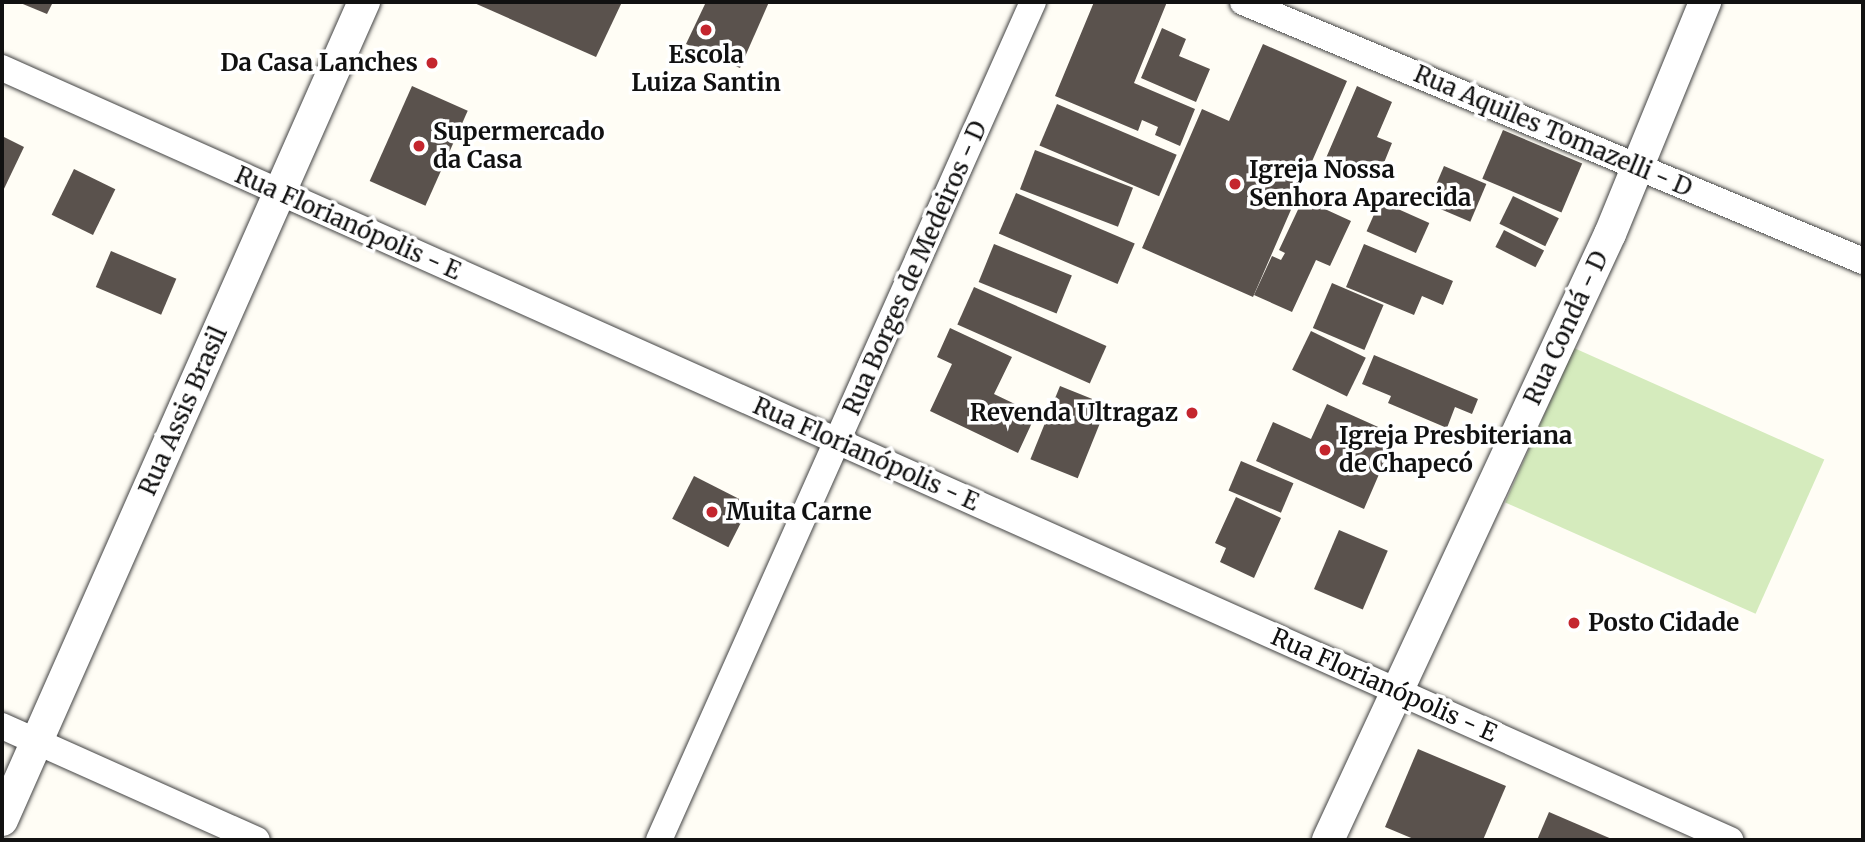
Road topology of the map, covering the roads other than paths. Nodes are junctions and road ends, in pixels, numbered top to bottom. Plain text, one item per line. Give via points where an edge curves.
1 (364, 2) edge
2 (1033, 2) edge
3 (1242, 2) edge
4 (1705, 2) edge
5 (2, 68) edge
6 (1639, 167) junction
7 (280, 192) junction
8 (1863, 261) edge
9 (838, 442) junction
10 (1399, 692) junction
11 (2, 726) edge
12 (37, 742) junction
13 (2, 820) edge
14 (257, 840) edge
15 (659, 840) edge
16 (1328, 840) edge
17 (1730, 840) edge

1 - 7 street, Rua Assis Brasil
2 - 9 street, Rua Borges de Medeiros - D
3 - 6 street, Rua Aquiles Tomazelli - D
4 - 6 street, Rua Condá - D
5 - 7 street, Rua Florianópolis - E
6 - 8 street, Rua Aquiles Tomazelli - D
6 - 10 street, Rua Condá - D
7 - 9 street, Rua Florianópolis - E
7 - 12 street, Rua Assis Brasil
9 - 10 street, Rua Florianópolis - E
9 - 15 street, Rua Borges de Medeiros - D
10 - 16 street, Rua Condá - D
10 - 17 street, Rua Florianópolis - E
11 - 12 street
12 - 13 street, Rua Assis Brasil
12 - 14 street

